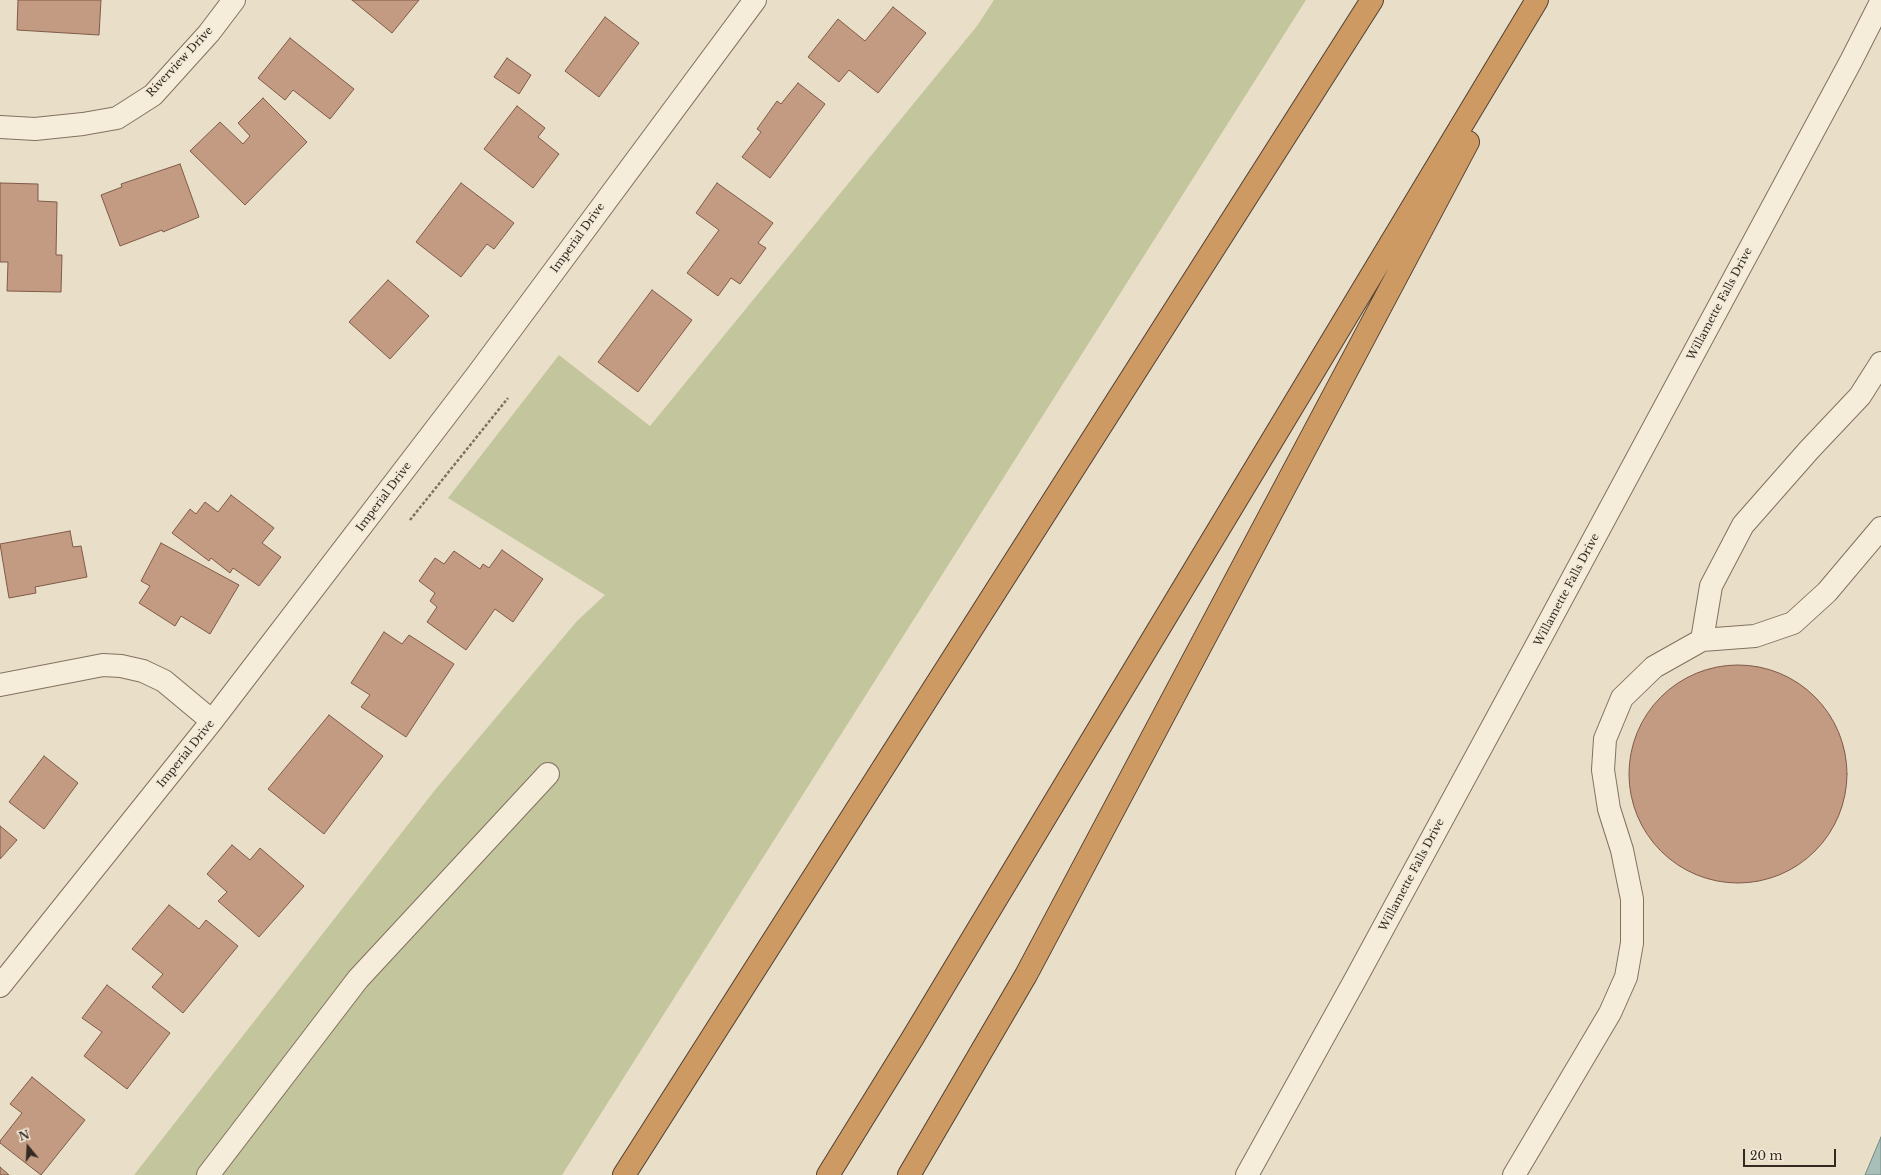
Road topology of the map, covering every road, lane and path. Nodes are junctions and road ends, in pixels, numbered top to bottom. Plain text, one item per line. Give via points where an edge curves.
1 (234, 0) edge
2 (755, 0) edge
3 (1372, 0) edge
4 (1537, 0) edge
5 (1543, 0) edge
6 (1881, 2) edge
7 (0, 127) edge
8 (1881, 363) edge
9 (508, 398) dead end
10 (410, 520) dead end
11 (1881, 528) edge
12 (1702, 640) junction
13 (0, 685) edge
14 (212, 721) junction
15 (548, 774) dead end
16 (0, 986) edge
17 (208, 1175) edge
18 (624, 1175) edge
19 (828, 1175) edge
20 (909, 1175) edge
21 (1246, 1175) edge
22 (1514, 1175) edge

1 - 7 street, Riverview Drive via 209,33 153,95 116,118 35,129
2 - 14 street, Imperial Drive via 477,375
3 - 18 highway
4 - 19 highway
5 - 20 highway via 1030,968
6 - 21 street, Willamette Falls Drive via 1534,650
8 - 12 street via 1860,396 1743,525 1711,586
9 - 10 path
11 - 12 street via 1827,592 1792,623 1755,636
12 - 22 street via 1654,667 1622,698 1605,739 1603,770 1609,809 1622,850 1632,900 1632,943 1626,977 1610,1013
13 - 14 street via 103,665 121,666 143,671 164,681
14 - 16 street, Imperial Drive
15 - 17 street via 358,979

